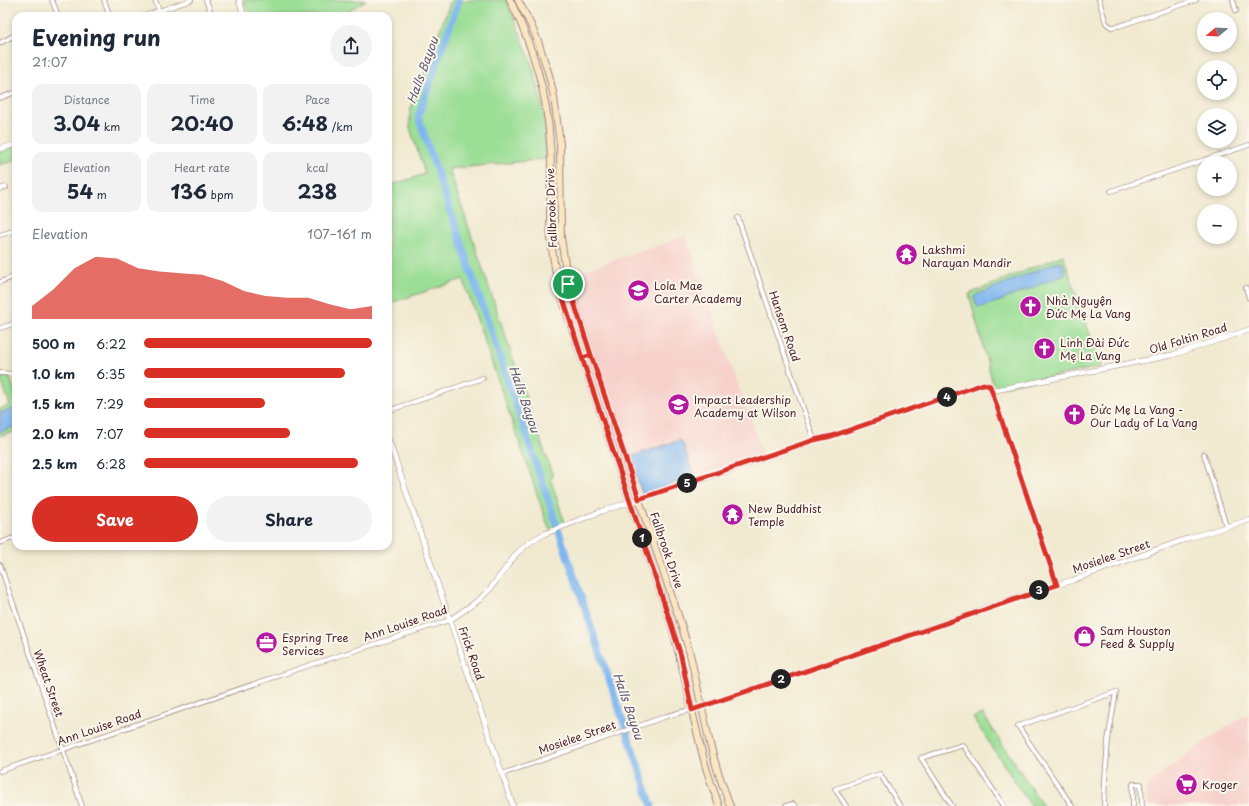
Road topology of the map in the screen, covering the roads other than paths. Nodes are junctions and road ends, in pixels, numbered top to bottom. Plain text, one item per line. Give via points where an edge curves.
1 (52, 0) edge
2 (104, 0) edge
3 (155, 0) edge
4 (191, 0) edge
5 (206, 0) edge
6 (239, 0) edge
7 (510, 0) edge
8 (518, 0) edge
9 (1098, 0) edge
10 (1196, 0) edge
11 (1233, 0) edge
12 (159, 11) junction
13 (56, 12) edge
14 (108, 12) edge
15 (156, 12) edge
16 (210, 12) edge
17 (243, 12) edge
18 (1236, 12) dead end
19 (12, 37) edge
20 (0, 43) edge
21 (12, 94) edge
22 (0, 98) edge
23 (12, 145) edge
24 (1249, 145) edge
25 (0, 149) edge
26 (6, 187) dead end
27 (0, 189) edge
28 (1111, 191) dead end
29 (738, 218) dead end
30 (12, 231) edge
31 (0, 235) edge
32 (12, 278) edge
33 (0, 282) edge
34 (568, 284) junction
35 (559, 286) junction
36 (1246, 288) dead end
37 (1249, 298) edge
38 (12, 324) edge
39 (0, 328) edge
40 (1249, 330) edge
41 (591, 355) junction
42 (582, 358) junction
43 (0, 373) edge
44 (12, 374) edge
45 (483, 378) dead end
46 (991, 391) junction
47 (392, 409) edge
48 (814, 440) junction
49 (392, 450) edge
50 (1204, 454) dead end
51 (639, 499) junction
52 (630, 502) junction
53 (1249, 520) edge
54 (1226, 526) junction
55 (12, 538) edge
56 (0, 543) edge
57 (0, 565) edge
58 (1057, 585) junction
59 (450, 620) junction
60 (702, 707) junction
61 (692, 710) junction
62 (63, 750) junction
63 (0, 771) edge
64 (502, 774) junction
65 (794, 805) edge
66 (82, 806) edge
67 (513, 806) edge
68 (719, 806) edge
69 (730, 806) edge
70 (786, 806) edge
71 (846, 806) edge
72 (900, 806) edge
73 (952, 806) edge
74 (1004, 806) edge
75 (1072, 806) edge
76 (1104, 806) edge
77 (1133, 806) edge
78 (1142, 806) edge

1 - 13 street
2 - 14 street
3 - 12 street
4 - 12 street
5 - 16 street
6 - 17 street
7 - 35 main road, Fallbrook Drive via 535,60 546,107 550,144 551,238
8 - 34 main road, Fallbrook Drive via 540,46 554,98 560,144 561,238
9 - 10 street via 1106,23 1111,27
11 - 18 street
12 - 15 street
19 - 20 street
21 - 22 street
23 - 25 street
24 - 28 street
26 - 27 street
29 - 48 street, Hansom Road
30 - 31 street
32 - 33 street
34 - 35 main road
34 - 41 main road, Fallbrook Drive
35 - 42 main road, Fallbrook Drive
36 - 37 street
38 - 39 street
40 - 46 street, Old Foltin Road via 1172,356
41 - 42 main road
41 - 51 main road, Fallbrook Drive
42 - 52 main road, Fallbrook Drive
43 - 44 street
45 - 47 street
46 - 48 street, Ann Louise Road via 990,386 983,384
46 - 58 street
48 - 51 street, Ann Louise Road
49 - 59 street, Frick Road
50 - 54 street
51 - 52 street, Ann Louise Road
51 - 60 main road, Fallbrook Drive via 686,641
52 - 59 street, Ann Louise Road via 546,533 530,542 522,548 486,593
52 - 61 main road, Fallbrook Drive via 681,656
53 - 54 street, Mosielee Street
54 - 58 street, Mosielee Street
55 - 56 street
57 - 62 street, Wheat Street
58 - 60 street, Mosielee Street
59 - 62 street, Ann Louise Road
59 - 64 street, Frick Road
60 - 61 street, Mosielee Street
60 - 69 main road, Fallbrook Drive via 717,769
61 - 64 street, Mosielee Street via 667,716
61 - 68 main road, Fallbrook Drive
62 - 63 street, Ann Louise Road
62 - 66 street, Wheat Street
64 - 67 street, Frick Road
65 - 70 street
71 - 72 street via 834,789 880,774
73 - 74 street via 921,758 963,745
75 - 76 street via 1018,726 1116,692 1108,740
77 - 78 street via 1133,784 1141,784

